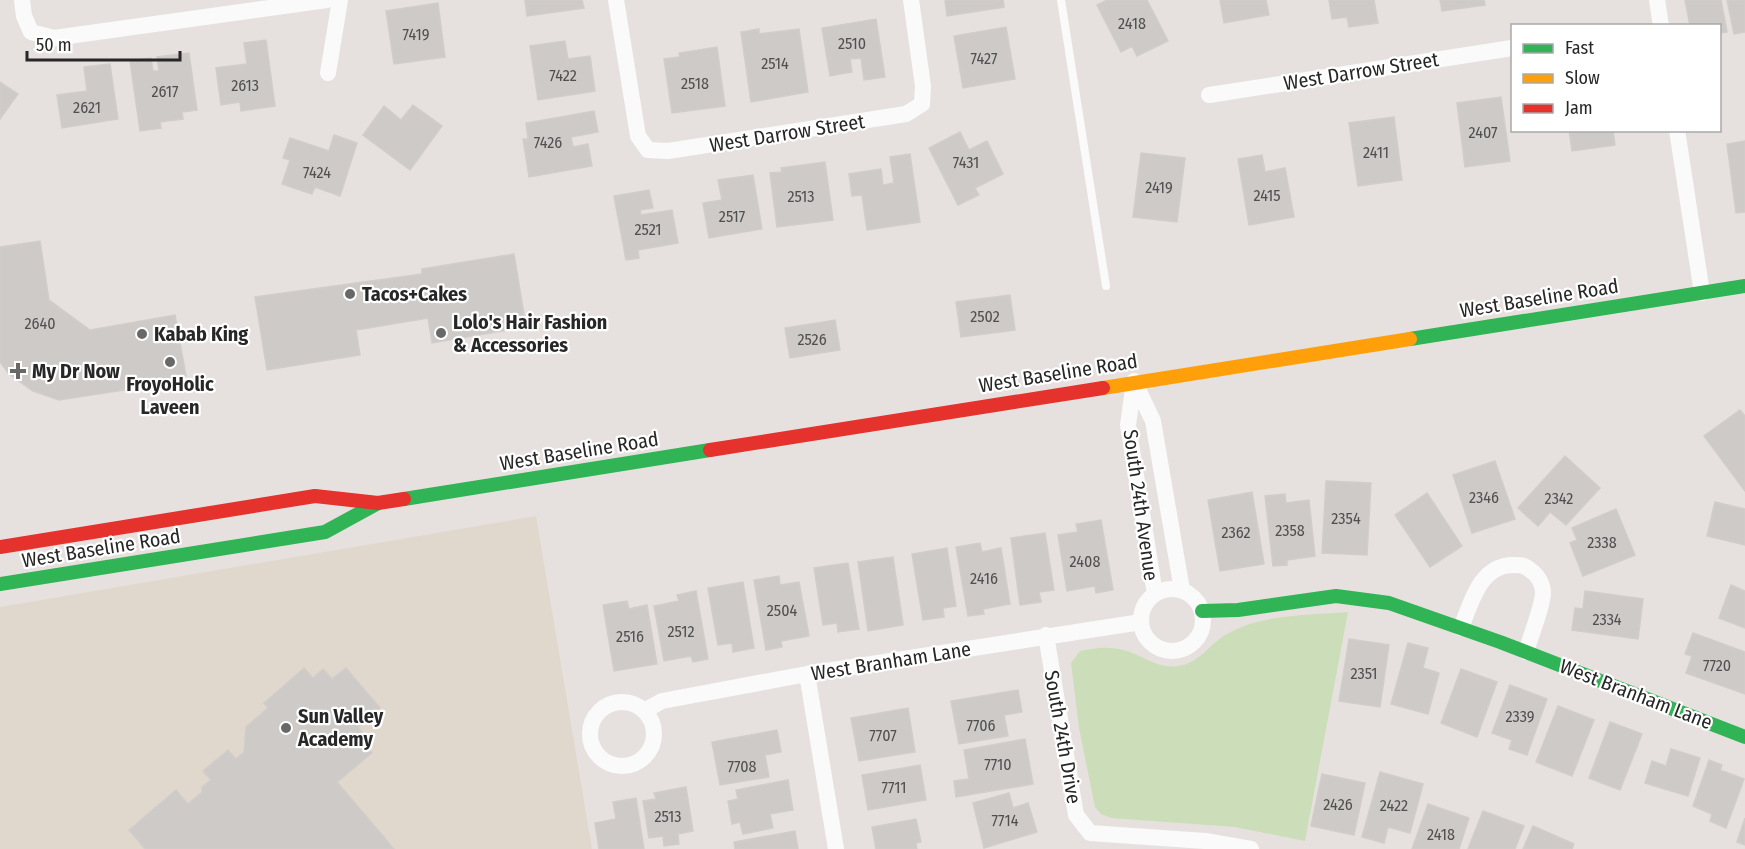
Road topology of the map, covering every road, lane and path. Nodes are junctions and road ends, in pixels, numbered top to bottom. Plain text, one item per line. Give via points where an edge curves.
1 (22, 0) edge
2 (327, 0) edge
3 (340, 0) edge
4 (616, 0) edge
5 (911, 0) edge
6 (1061, 0) edge
7 (1657, 0) edge
8 (1658, 24) edge
9 (1511, 48) edge
10 (328, 73) dead end
11 (1209, 95) dead end
12 (1677, 132) edge
13 (1106, 285) dead end
14 (1745, 286) edge
15 (1702, 293) junction
16 (1134, 381) junction
17 (378, 503) junction
18 (0, 547) edge
19 (0, 584) edge
20 (1182, 590) junction
21 (1155, 594) junction
22 (1202, 611) junction
23 (1141, 622) junction
24 (1461, 628) junction
25 (1046, 635) junction
26 (1526, 652) junction
27 (807, 674) junction
28 (644, 711) dead end
29 (1745, 737) edge
30 (836, 849) edge
31 (1251, 849) edge

1 - 2 street via 31,32 54,38
3 - 10 street
4 - 5 street, West Darrow Street via 638,136 648,150 668,151 906,114 922,104 923,86
6 - 13 lane
7 - 8 street
9 - 11 street, West Darrow Street
12 - 15 street
14 - 15 main road, West Baseline Road
15 - 16 main road, West Baseline Road
16 - 17 main road, West Baseline Road
16 - 20 street, South 24th Avenue via 1153,421
16 - 21 street, South 24th Avenue via 1128,425
17 - 18 main road, West Baseline Road via 315,496
17 - 19 main road, West Baseline Road via 324,532
20 - 21 street via 1168,589
20 - 22 street
21 - 23 street via 1144,606
22 - 23 street via 1201,631 1195,640 1177,650 1157,647 1143,632
22 - 24 main road, West Branham Lane via 1238,610 1336,596 1389,603
23 - 25 street, West Branham Lane
24 - 26 main road, West Branham Lane
24 - 26 street via 1487,575 1497,567 1521,565 1540,580 1543,593
25 - 27 street, West Branham Lane
25 - 31 street, South 24th Drive via 1076,815 1090,833 1205,841
26 - 29 main road, West Branham Lane
27 - 28 street, West Branham Lane via 662,701
27 - 30 street

